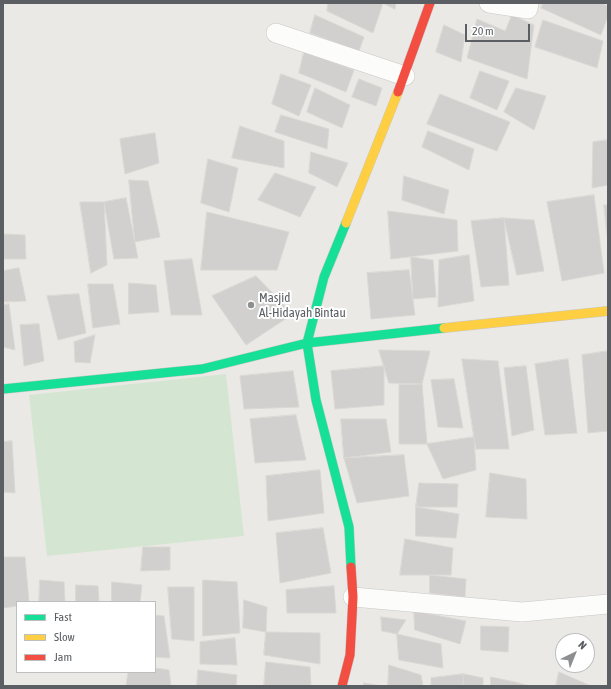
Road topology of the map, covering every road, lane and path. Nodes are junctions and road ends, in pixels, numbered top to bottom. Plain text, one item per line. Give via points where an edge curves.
1 (430, 3) edge
2 (489, 3) edge
3 (530, 3) edge
4 (276, 33) dead end
5 (405, 76) junction
6 (608, 311) edge
7 (307, 343) junction
8 (3, 389) edge
9 (353, 597) junction
10 (608, 604) edge
11 (342, 686) edge

1 - 5 street
2 - 3 street via 528,9
4 - 5 street
5 - 7 street via 324,277
6 - 7 street
7 - 8 street via 202,369
7 - 9 street via 316,400 349,527
9 - 10 street via 522,612
9 - 11 street via 350,655

